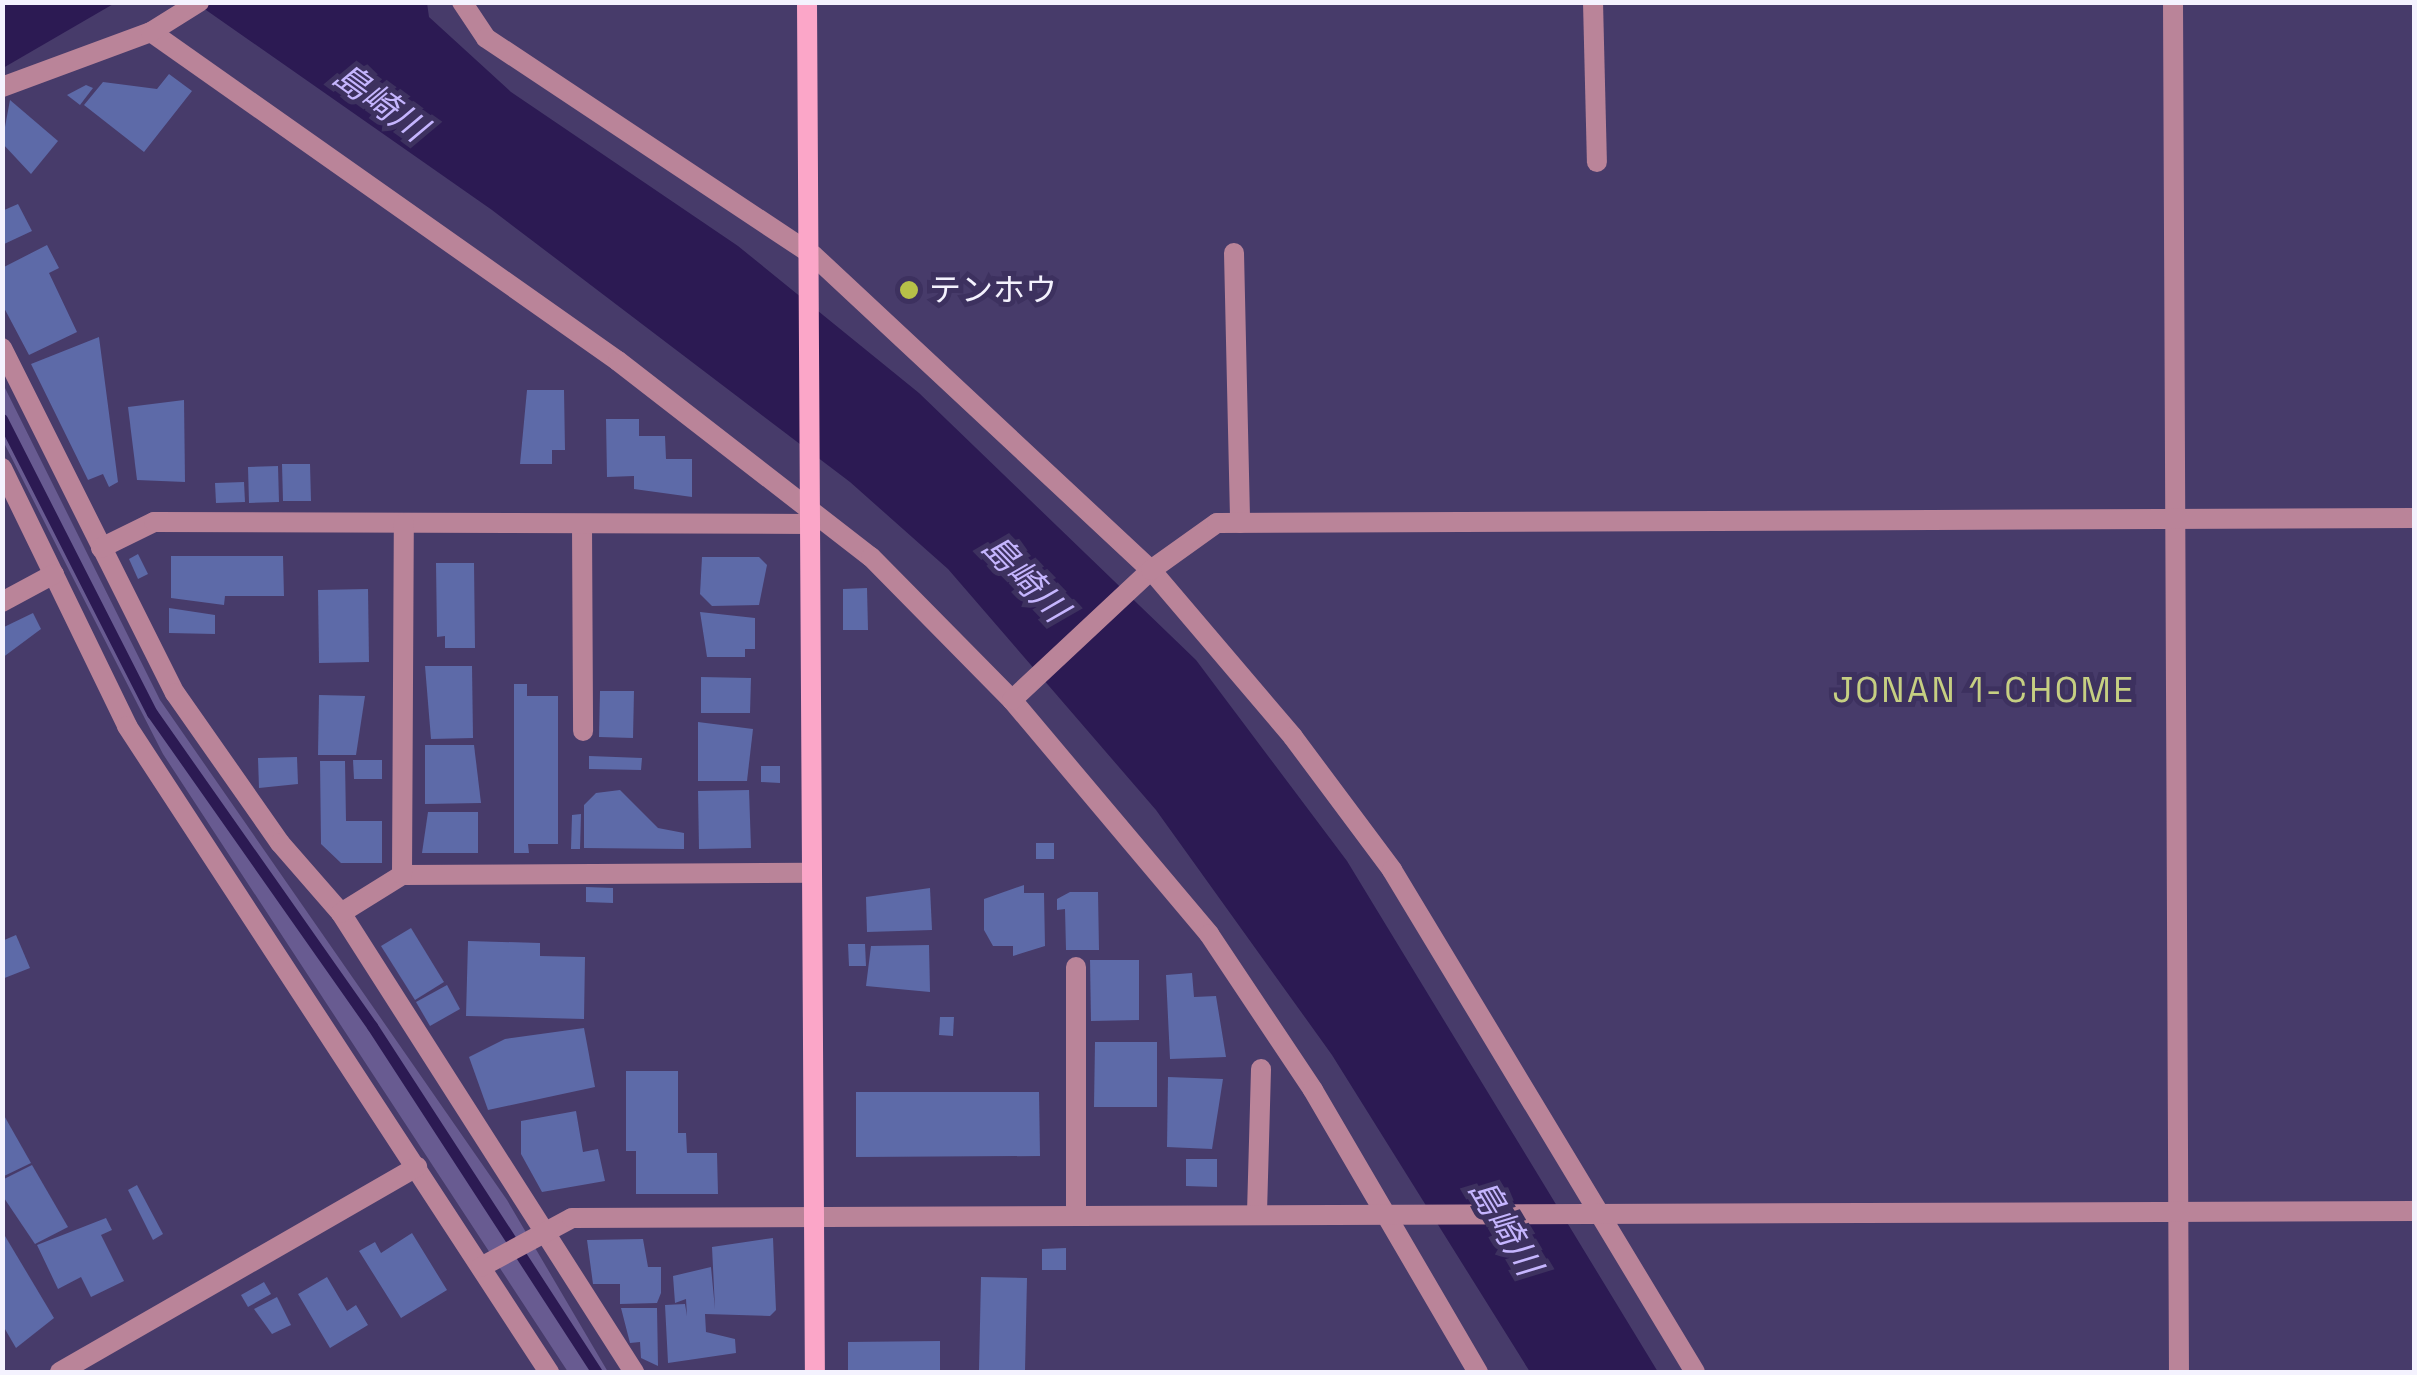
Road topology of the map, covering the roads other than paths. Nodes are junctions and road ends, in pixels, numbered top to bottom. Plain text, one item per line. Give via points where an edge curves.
1 (199, 2) edge
2 (462, 2) edge
3 (807, 2) edge
4 (1592, 2) edge
5 (2174, 2) edge
6 (159, 24) junction
7 (2, 87) edge
8 (1596, 162) dead end
9 (1234, 253) dead end
10 (813, 255) junction
11 (2, 348) edge
12 (2, 468) edge
13 (810, 516) junction
14 (2414, 518) edge
15 (2175, 519) junction
16 (1240, 523) junction
17 (404, 524) junction
18 (582, 525) junction
19 (101, 548) junction
20 (54, 574) junction
21 (1144, 576) junction
22 (2, 602) edge
23 (1018, 694) junction
24 (582, 731) dead end
25 (812, 873) junction
26 (402, 875) junction
27 (342, 914) junction
28 (1076, 967) dead end
29 (1260, 1069) dead end
30 (416, 1166) junction
31 (2414, 1211) edge
32 (1258, 1213) junction
33 (1378, 1213) junction
34 (1076, 1214) junction
35 (1605, 1215) junction
36 (2178, 1215) junction
37 (814, 1220) junction
38 (542, 1231) junction
39 (481, 1267) junction
40 (60, 1372) edge
41 (549, 1372) edge
42 (634, 1372) edge
43 (816, 1372) edge
44 (1478, 1372) edge
45 (1695, 1372) edge
46 (2179, 1372) edge

1 - 6 street
2 - 10 street via 486,38
3 - 10 street
4 - 8 street
5 - 15 street
6 - 7 street
6 - 13 street
9 - 16 street
10 - 13 street
10 - 21 street
11 - 19 street
12 - 20 street
13 - 18 street
13 - 23 street via 871,557
13 - 25 street
14 - 15 street
15 - 16 street
15 - 36 street
16 - 21 street via 1217,523
17 - 18 street
17 - 19 street via 154,522
17 - 26 street
18 - 24 street
19 - 27 street via 220,764
20 - 22 street
20 - 30 street via 127,726
21 - 23 street
21 - 35 street via 1293,737 1392,870
23 - 33 street via 1209,934 1314,1090
25 - 26 street
25 - 37 street
26 - 27 street
27 - 38 street
28 - 34 street
29 - 32 street
30 - 39 street
30 - 40 street
31 - 36 street
32 - 33 street
32 - 34 street
33 - 35 street
33 - 44 street
34 - 37 street
35 - 36 street
35 - 45 street
36 - 46 street
37 - 38 street via 572,1218
37 - 43 street
38 - 39 street
38 - 42 street
39 - 41 street

